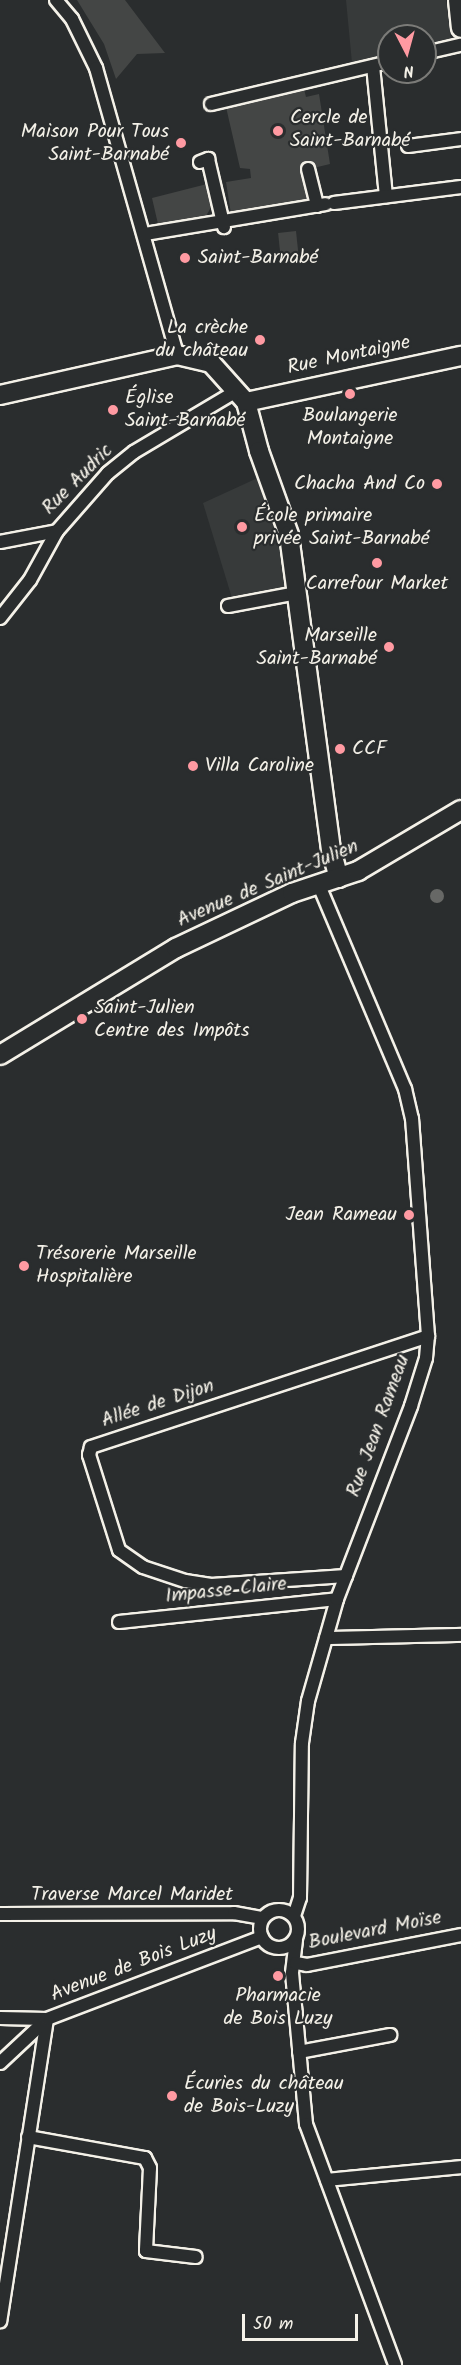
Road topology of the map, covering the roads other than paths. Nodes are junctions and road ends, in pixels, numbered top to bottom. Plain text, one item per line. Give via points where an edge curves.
1 (56, 0) edge
2 (458, 0) edge
3 (461, 28) edge
4 (461, 45) edge
5 (437, 50) edge
6 (377, 65) edge
7 (373, 66) junction
8 (211, 105) dead end
9 (461, 139) edge
10 (408, 146) dead end
11 (200, 162) dead end
12 (308, 169) dead end
13 (461, 187) edge
14 (387, 196) junction
15 (326, 204) junction
16 (224, 224) junction
17 (145, 234) junction
18 (177, 355) junction
19 (461, 356) edge
20 (0, 395) edge
21 (242, 396) junction
22 (57, 531) junction
23 (0, 542) edge
24 (297, 593) junction
25 (228, 606) dead end
26 (0, 618) edge
27 (461, 810) edge
28 (339, 878) junction
29 (319, 885) junction
30 (0, 1054) edge
31 (428, 1336) junction
32 (346, 1576) junction
33 (337, 1599) junction
34 (119, 1622) dead end
35 (461, 1635) edge
36 (326, 1638) junction
37 (0, 1914) edge
38 (294, 1916) junction
39 (263, 1918) junction
40 (461, 1935) edge
41 (262, 1937) junction
42 (296, 1940) junction
43 (296, 1963) junction
44 (0, 2018) edge
45 (47, 2019) junction
46 (390, 2035) dead end
47 (299, 2052) junction
48 (0, 2063) edge
49 (28, 2137) junction
50 (461, 2167) edge
51 (327, 2180) junction
52 (5, 2250) edge
53 (196, 2257) dead end
54 (0, 2320) edge
55 (395, 2365) edge

1 - 17 street via 72,19 96,68
2 - 3 street
4 - 5 street
6 - 7 street
7 - 8 street
7 - 14 street
9 - 10 street
11 - 16 street via 208,159
12 - 15 street
13 - 14 street
14 - 15 street
15 - 16 street
16 - 17 street
17 - 18 street
18 - 20 street
18 - 21 street via 211,363
19 - 21 street, Rue Montaigne
21 - 22 street, Rue Audric via 134,452 108,473
21 - 24 street via 289,535
22 - 23 street, Rue Audric
22 - 26 street via 30,580
24 - 25 street
24 - 28 street via 331,849
27 - 28 street, Avenue de Saint-Julien via 383,858
28 - 29 street, Avenue de Saint-Julien
29 - 30 street, Avenue de Saint-Julien via 176,948
29 - 31 street, Rue Jean Rameau via 405,1089 412,1119
31 - 32 street, Rue Jean Rameau via 426,1358 411,1406
31 - 32 street, Allée de Dijon via 91,1447 89,1455 119,1550 143,1567 211,1585
32 - 33 street, Rue Jean Rameau
33 - 34 street, Impasse Claire
33 - 36 street, Rue Jean Rameau
35 - 36 street
36 - 38 street, Rue Jean Rameau via 308,1701 302,1743 303,1849 300,1898
37 - 39 street, Traverse Marcel Maridet via 234,1913
38 - 39 street via 278,1909
38 - 42 street via 298,1923
39 - 41 street
40 - 43 street, Boulevard Moïse via 307,1965
41 - 42 street via 278,1948
41 - 45 street, Avenue de Bois Luzy
42 - 43 street
43 - 47 street via 292,1973
44 - 45 street
45 - 48 street, Avenue de Bois Luzy
45 - 49 street
46 - 47 street
47 - 51 street via 306,2124
49 - 52 street
49 - 53 street via 145,2158 150,2168 146,2251
50 - 51 street
51 - 55 street
52 - 54 street

